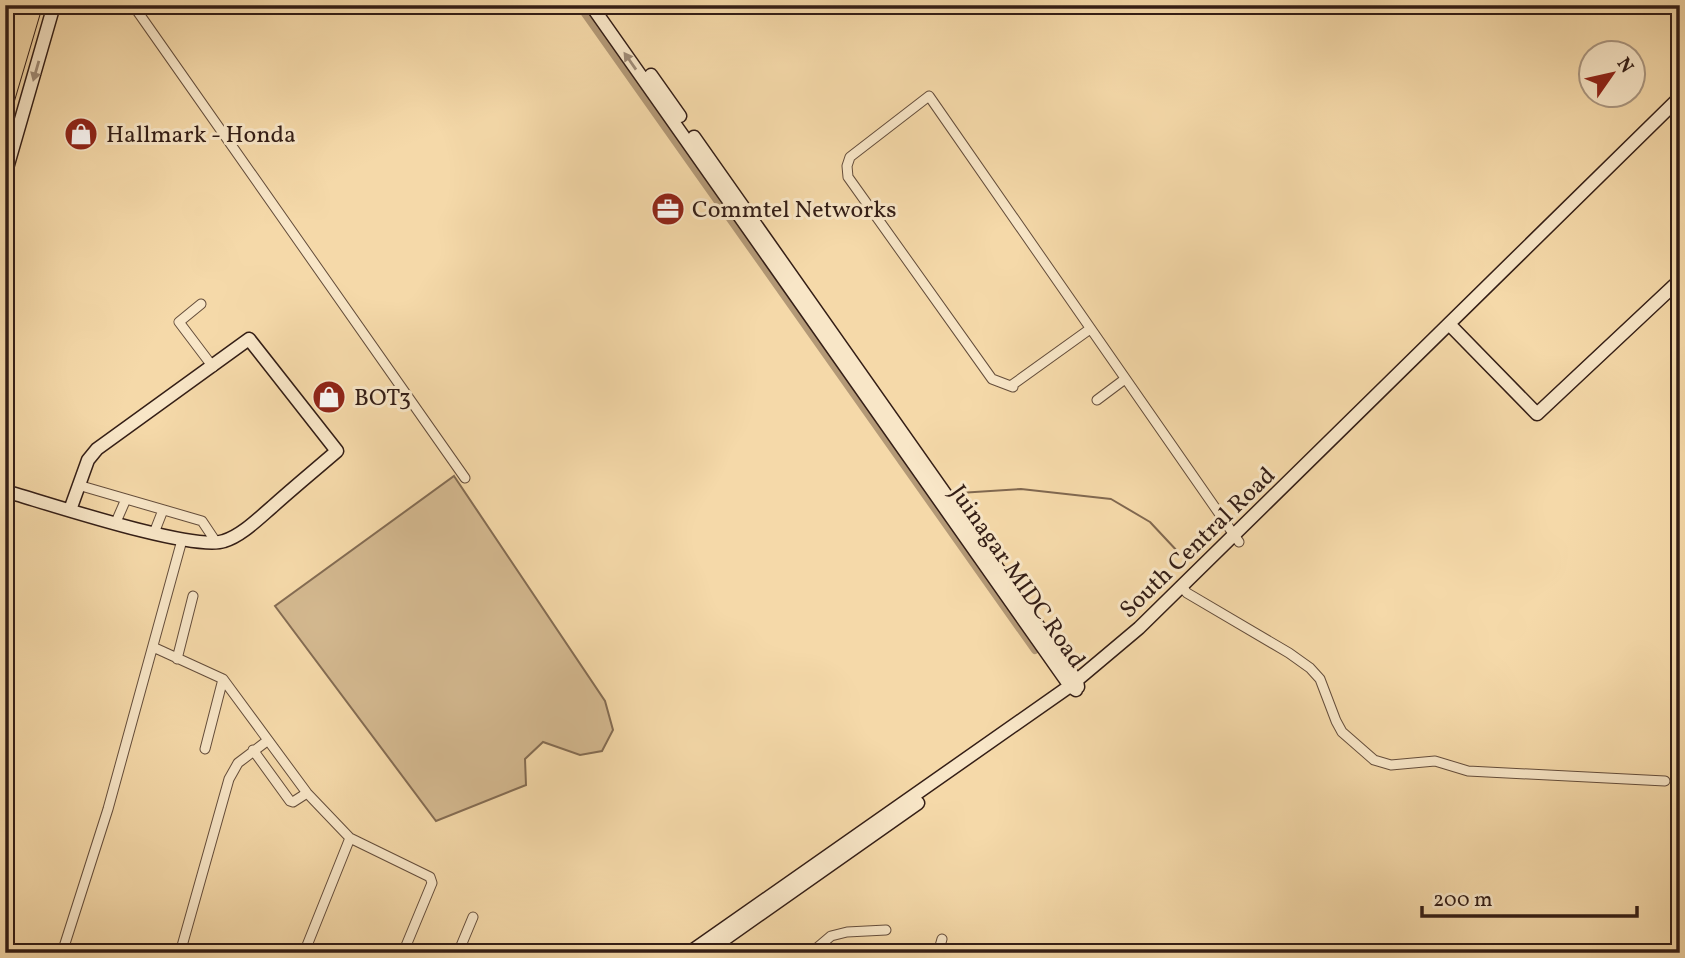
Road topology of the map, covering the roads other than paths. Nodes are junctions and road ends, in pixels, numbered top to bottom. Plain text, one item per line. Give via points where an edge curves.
1 (9, 5) edge
2 (21, 5) edge
3 (34, 5) edge
4 (54, 5) edge
5 (133, 5) edge
6 (591, 5) edge
7 (5, 18) edge
8 (5, 60) edge
9 (651, 75) dead end
10 (1680, 97) edge
11 (5, 103) edge
12 (1680, 109) edge
13 (698, 150) junction
14 (5, 175) edge
15 (1680, 280) edge
16 (201, 304) dead end
17 (1452, 327) junction
18 (1090, 329) junction
19 (213, 367) junction
20 (1125, 379) junction
21 (1097, 400) dead end
22 (465, 478) dead end
23 (78, 485) junction
24 (5, 491) edge
25 (126, 499) junction
26 (70, 510) junction
27 (163, 510) junction
28 (117, 523) junction
29 (154, 533) junction
30 (1237, 538) junction
31 (181, 540) junction
32 (216, 542) junction
33 (1184, 590) junction
34 (193, 596) dead end
35 (153, 647) junction
36 (177, 659) junction
37 (223, 679) junction
38 (1075, 686) junction
39 (267, 741) junction
40 (205, 749) dead end
41 (253, 750) junction
42 (1665, 781) dead end
43 (307, 793) junction
44 (350, 838) junction
45 (808, 875) junction
46 (473, 917) dead end
47 (886, 930) dead end
48 (942, 939) dead end
49 (62, 953) edge
50 (180, 953) edge
51 (304, 953) edge
52 (403, 953) edge
53 (458, 953) edge
54 (689, 953) edge
55 (705, 953) edge
56 (811, 953) edge
57 (938, 953) edge

1 - 7 highway
2 - 8 highway
3 - 11 highway
4 -> 14 street
5 - 22 street
13 -> 6 street, Juinagar MIDC Road
9 - 13 street, Juinagar MIDC Road
10 - 17 street, South Central Road
12 - 17 street, South Central Road
13 - 38 street, Juinagar MIDC Road
15 - 17 street via 1537,414
16 - 19 street via 179,323
17 - 30 street, South Central Road
18 - 18 street via 929,96 850,157 848,177 992,379 1013,387
18 - 20 street
19 - 23 street via 108,440 88,460
19 - 32 street via 250,339 337,451 251,524
20 - 21 street
20 - 30 street
23 - 25 street
23 - 26 street
24 - 26 street
25 - 27 street
25 - 28 street
26 - 28 street
27 - 29 street
27 - 32 street via 202,521
28 - 29 street
29 - 31 street
30 - 33 street, South Central Road
31 - 32 street
31 - 35 street
33 - 38 street, South Central Road via 1145,634
33 - 42 street via 1310,668 1320,679 1342,732 1374,760 1391,765 1435,761 1468,771
34 - 36 street
35 - 36 street
35 - 49 street
36 - 37 street
37 - 39 street
37 - 40 street
38 - 45 street, South Central Road
39 - 41 street
39 - 43 street
41 - 43 street via 290,801
41 - 50 street via 229,779
43 - 44 street
44 - 51 street
44 - 52 street via 430,877 432,883
45 - 54 street, South Central Road
45 - 55 street, South Central Road
46 - 53 street
47 - 56 street via 831,936
48 - 57 street

